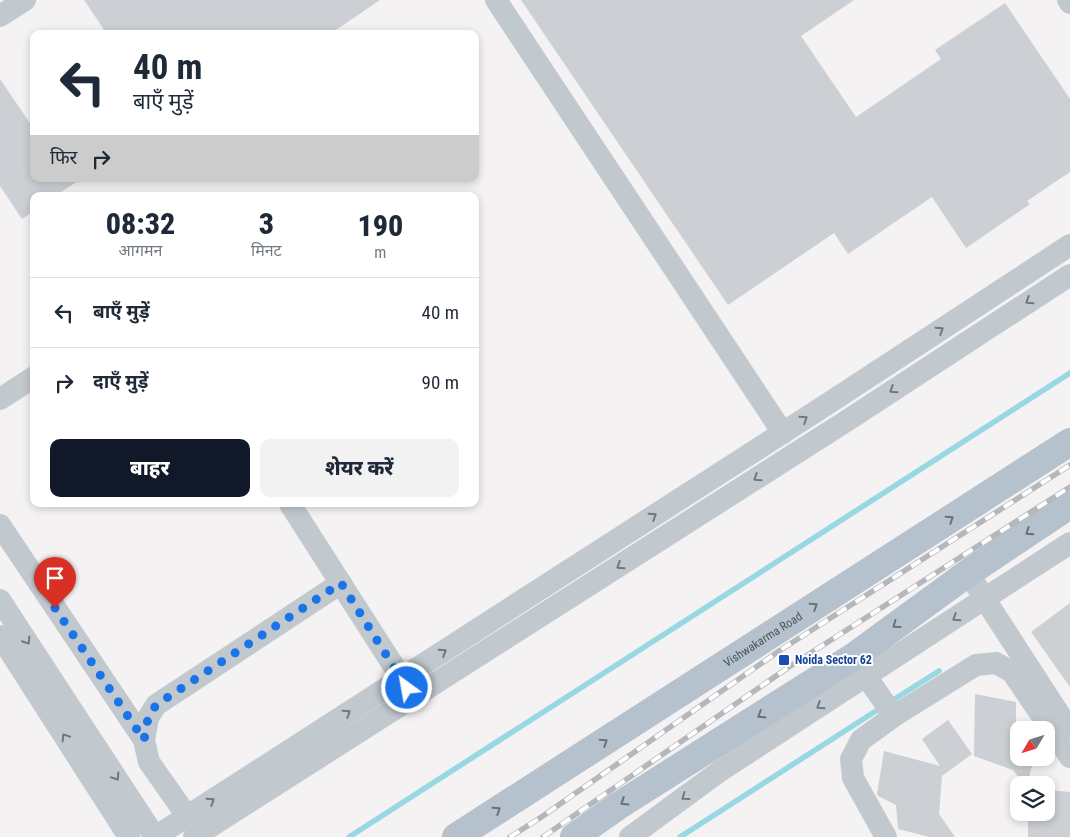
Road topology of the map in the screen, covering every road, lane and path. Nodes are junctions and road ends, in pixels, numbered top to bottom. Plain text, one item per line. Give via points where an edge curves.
1 (25, 0) edge
2 (496, 0) edge
3 (0, 16) edge
4 (1070, 245) edge
5 (1070, 275) edge
6 (30, 380) edge
7 (0, 399) edge
8 (783, 432) junction
9 (1070, 442) edge
10 (1070, 505) edge
11 (292, 507) edge
12 (0, 525) edge
13 (1070, 543) edge
14 (968, 573) junction
15 (341, 583) junction
16 (984, 599) junction
17 (0, 600) edge
18 (0, 636) edge
19 (859, 667) junction
20 (402, 678) junction
21 (413, 697) junction
22 (894, 716) junction
23 (1070, 731) edge
24 (144, 740) junction
25 (1070, 757) edge
26 (190, 827) edge
27 (587, 833) edge
28 (129, 837) edge
29 (155, 837) edge
30 (456, 837) edge
31 (630, 837) edge
32 (886, 837) edge

1 - 3 street
2 - 8 street
8 -> 4 street
5 -> 21 street
6 - 7 street
20 -> 8 street
30 -> 9 main road, Vishwakarma Road
10 -> 14 main road
11 - 15 street
12 - 24 street
13 - 16 street
14 - 16 street
14 -> 19 main road
15 - 20 street
15 - 24 street via 156,705 148,718
16 -> 19 street
16 - 23 street
17 -> 29 street
28 -> 18 street
19 - 22 street
19 -> 27 main road via 618,806
19 -> 31 street
20 - 21 street
26 -> 20 street
21 - 26 street
22 - 25 street via 976,665 996,663 1012,672
22 - 32 street via 860,740 851,759 853,778
24 - 26 street via 148,762
26 - 29 street

